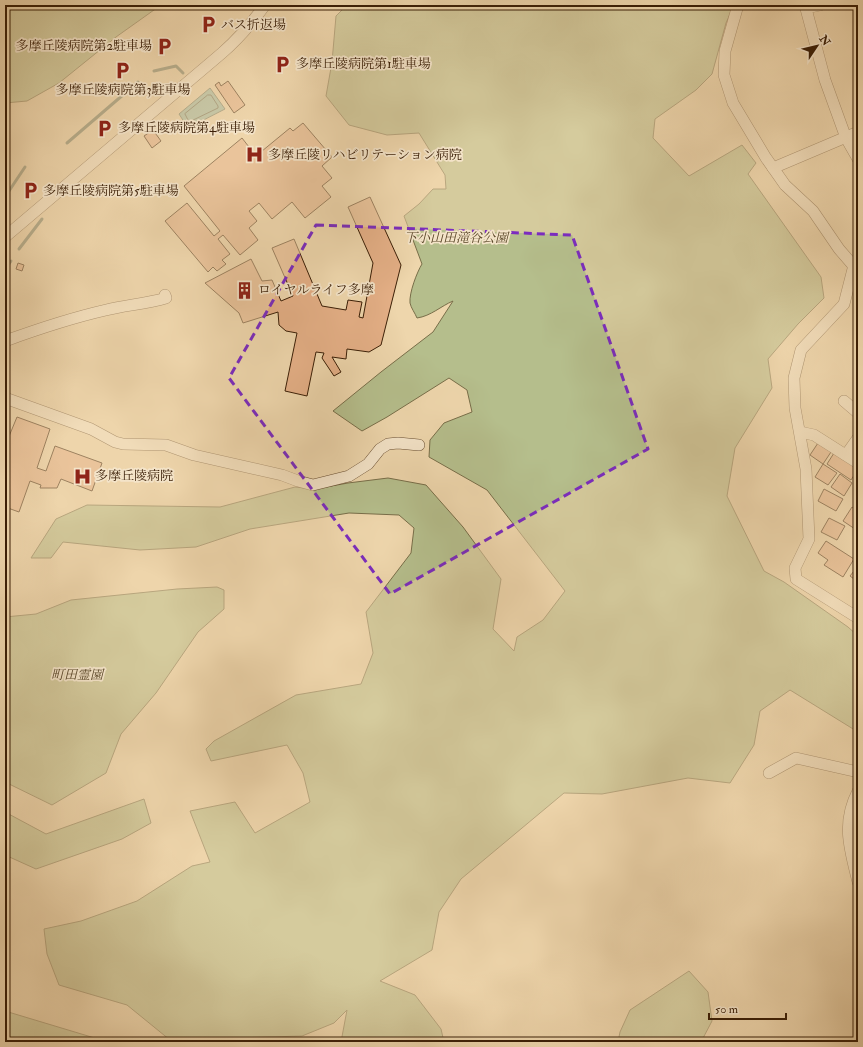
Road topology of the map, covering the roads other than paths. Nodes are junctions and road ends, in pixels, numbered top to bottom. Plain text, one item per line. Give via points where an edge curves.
1 (265, 5) edge
2 (738, 5) edge
3 (820, 5) edge
4 (805, 6) edge
5 (858, 132) edge
6 (846, 138) junction
7 (858, 159) edge
8 (773, 168) junction
9 (5, 237) edge
10 (856, 268) edge
11 (165, 295) dead end
12 (5, 340) edge
13 (5, 398) edge
14 (844, 401) dead end
15 (858, 413) edge
16 (800, 432) junction
17 (858, 438) edge
18 (419, 445) dead end
19 (846, 455) junction
20 (858, 463) edge
21 (858, 618) edge
22 (858, 772) edge
23 (769, 773) dead end
24 (858, 791) edge
25 (858, 882) edge

1 - 9 street via 252,23 222,53
2 - 8 street via 725,51 724,75 733,103
3 - 4 street
4 - 6 street via 825,80
5 - 6 street
6 - 7 street
6 - 8 street
8 - 10 street via 785,185 813,211 839,249
10 - 16 street via 844,304 801,350 794,378 795,408
11 - 12 street via 166,298 152,302 106,309
13 - 18 street via 91,429 115,442 166,445 194,455 282,474 313,485 349,476 368,464 380,449 388,444 398,442
14 - 15 street
16 - 19 street via 814,435
16 - 21 street via 806,468 809,539 795,568 796,579
17 - 19 street
19 - 20 street
22 - 23 street via 796,758
24 - 25 street via 851,808 848,834

